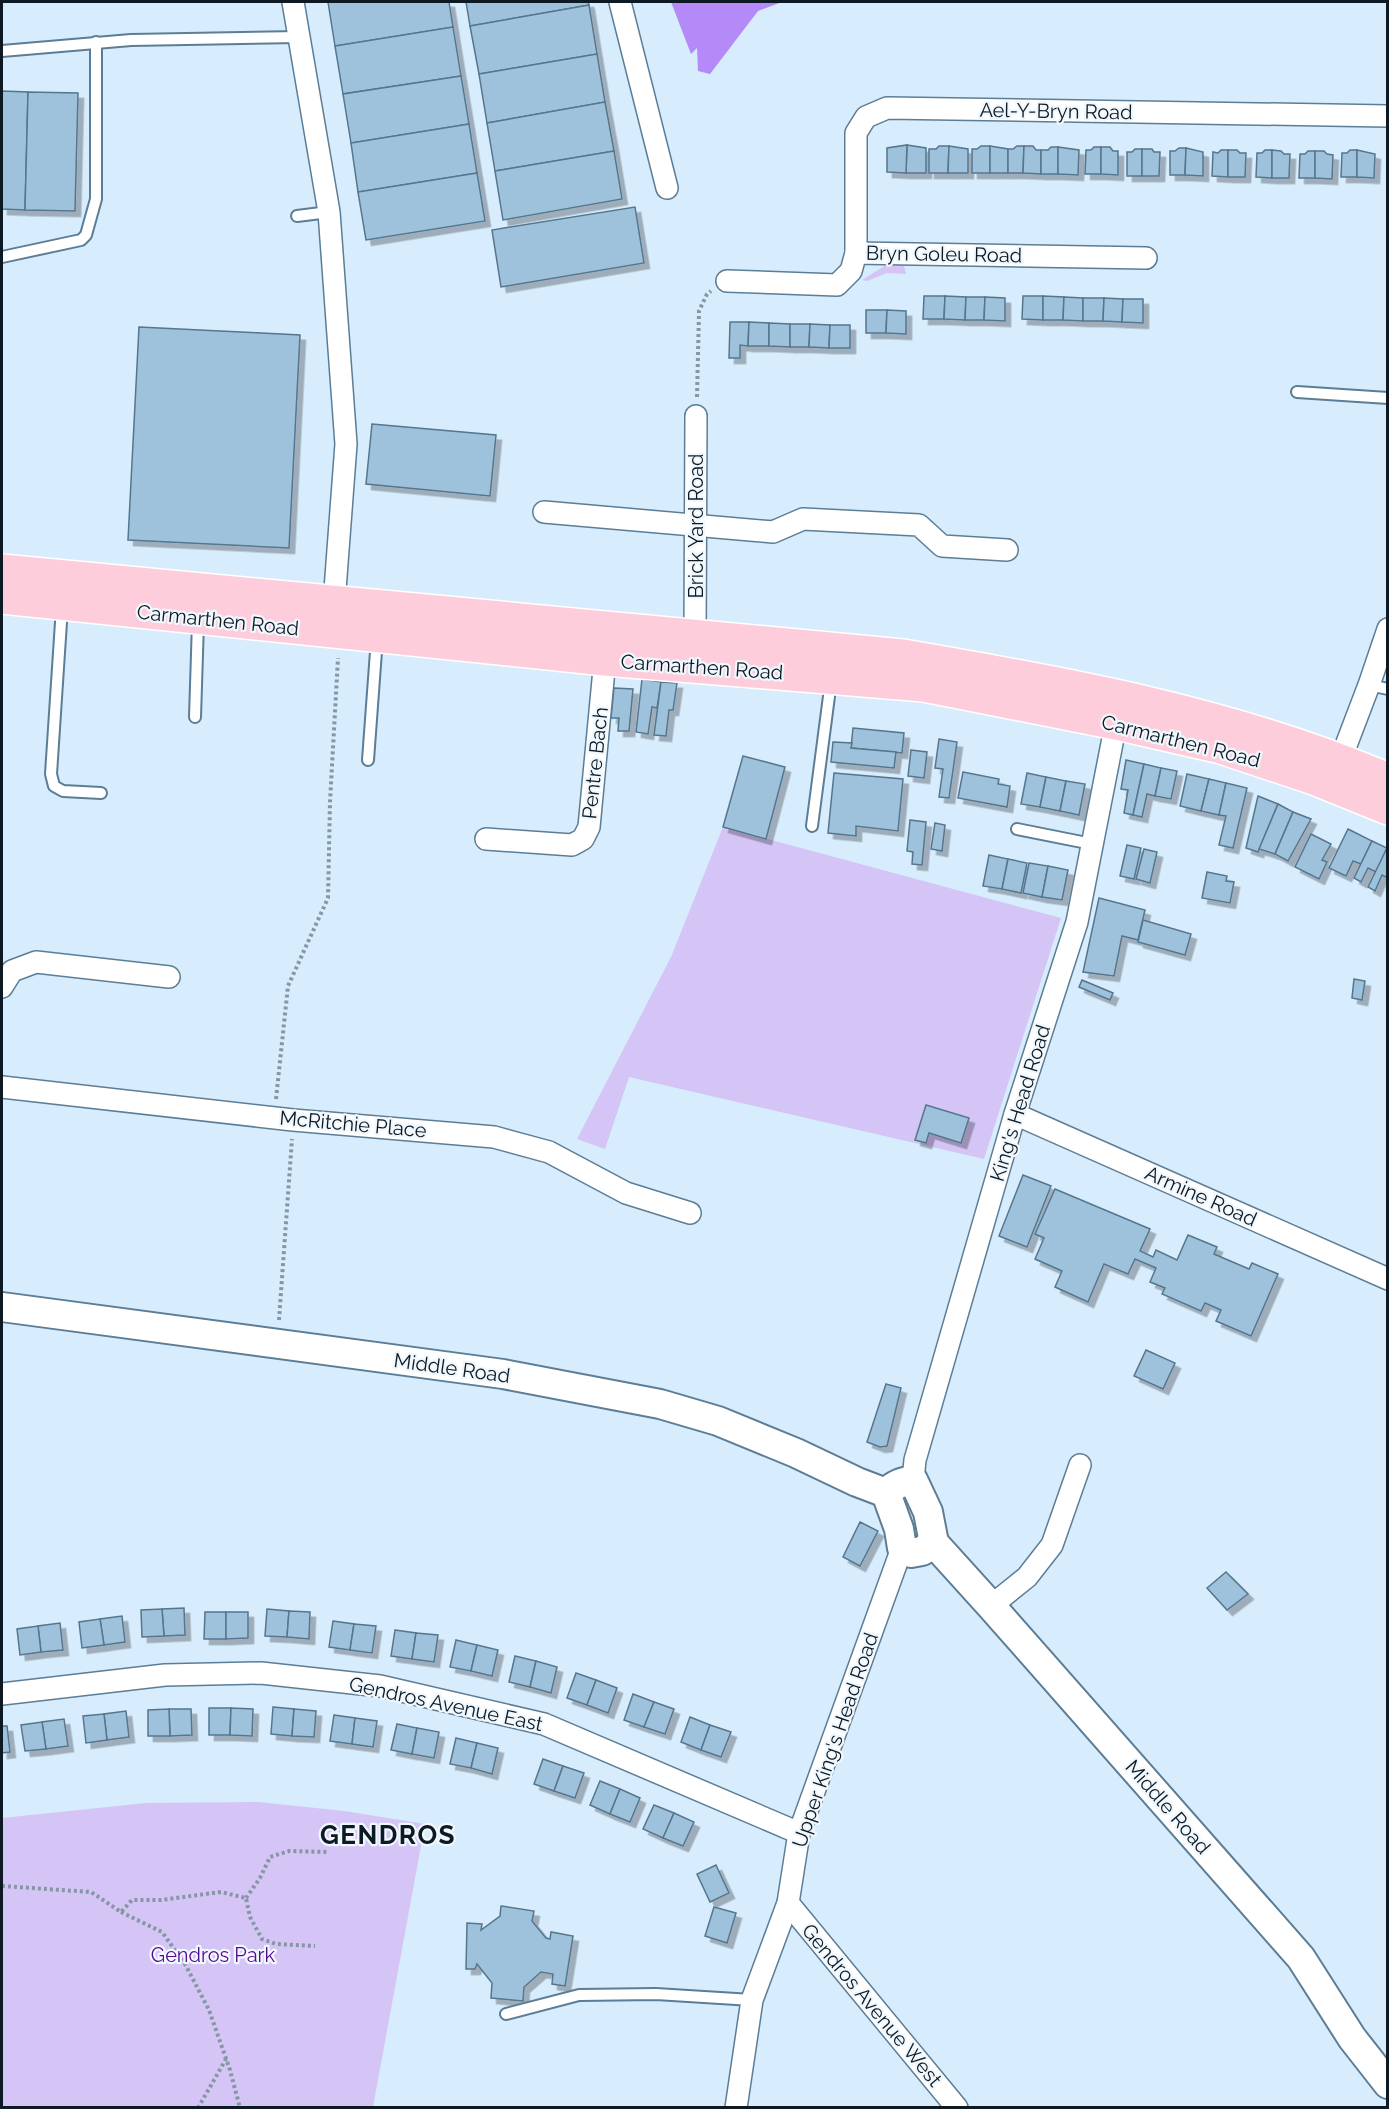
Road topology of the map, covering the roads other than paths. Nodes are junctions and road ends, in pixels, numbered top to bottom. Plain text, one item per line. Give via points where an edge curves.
1 (293, 2) edge
2 (620, 2) edge
3 (299, 36) junction
4 (96, 42) junction
5 (2, 51) edge
6 (1388, 116) edge
7 (667, 188) dead end
8 (329, 212) junction
9 (297, 216) dead end
10 (856, 253) junction
11 (2, 257) edge
12 (1146, 258) dead end
13 (727, 281) road end
14 (1297, 392) dead end
15 (1388, 398) edge
16 (696, 416) road end
17 (544, 512) dead end
18 (696, 525) junction
19 (1007, 550) dead end
20 (2, 571) edge
21 (2, 597) edge
22 (63, 604) junction
23 (198, 618) junction
24 (337, 618) junction
25 (1388, 629) edge
26 (377, 636) junction
27 (695, 636) junction
28 (605, 659) junction
29 (831, 677) junction
30 (1378, 687) edge
31 (195, 717) dead end
32 (1116, 723) junction
33 (368, 760) dead end
34 (1343, 761) junction
35 (1388, 780) edge
36 (101, 793) dead end
37 (1388, 808) edge
38 (812, 826) dead end
39 (1017, 829) dead end
40 (486, 839) dead end
41 (1092, 844) junction
42 (169, 977) dead end
43 (2, 987) edge
44 (2, 1087) edge
45 (1015, 1114) junction
46 (690, 1213) dead end
47 (1388, 1279) edge
48 (2, 1307) edge
49 (1080, 1465) dead end
50 (914, 1480) junction
51 (886, 1493) junction
52 (934, 1543) junction
53 (902, 1548) junction
54 (992, 1606) junction
55 (2, 1694) edge
56 (799, 1833) junction
57 (788, 1903) junction
58 (752, 2000) junction
59 (506, 2014) dead end
60 (1388, 2084) edge
61 (736, 2108) edge
62 (957, 2108) edge

1 - 3 street
2 - 7 street
3 - 4 lane
3 - 8 street
4 - 5 lane
4 - 11 lane via 96,200 86,235 81,240
6 - 10 street, Ael-Y-Bryn Road via 887,108 866,117 856,133
8 - 9 lane
8 - 24 street via 346,444
10 - 12 street, Bryn Goleu Road
10 - 13 street, Bryn Goleu Road via 852,270 837,285
14 - 15 lane
16 - 18 street, Brick Yard Road
17 - 18 street
18 - 19 street via 773,532 803,519 919,525 942,546
18 - 27 street, Brick Yard Road
20 - 24 main road, Carmarthen Road
21 - 22 main road, Carmarthen Road
22 - 23 main road, Carmarthen Road
22 - 36 lane via 51,774 54,786 63,791
23 - 24 main road, Carmarthen Road
23 - 31 lane
24 - 26 main road, Carmarthen Road
24 - 27 main road, Carmarthen Road
25 - 30 street
26 - 28 main road, Carmarthen Road
26 - 33 lane
27 - 34 main road, Carmarthen Road via 903,656 1019,676 1229,725
28 - 29 main road, Carmarthen Road
28 - 40 street, Pentre Bach via 589,827 583,839 572,845
29 - 32 main road, Carmarthen Road via 924,685
29 - 38 lane
30 - 34 street via 1345,748
32 - 37 main road, Carmarthen Road via 1221,747
32 - 41 street, King's Head Road
34 - 35 main road, Carmarthen Road
39 - 41 lane
41 - 45 street, King's Head Road via 1077,922
42 - 43 street via 36,962 12,971
44 - 46 street, McRitchie Place via 284,1119 494,1137 549,1152 626,1193
45 - 47 street, Armine Road
45 - 50 street, King's Head Road via 915,1460
48 - 51 street, Middle Road via 503,1374 660,1404 718,1421
49 - 54 street via 1052,1545 1028,1576
50 - 51 street via 901,1482
50 - 52 street via 928,1512
51 - 53 street
52 - 53 street via 911,1553
52 - 54 street, Middle Road
53 - 56 street, Upper King's Head Road
54 - 60 street, Middle Road via 1301,1958 1352,2038
55 - 56 street, Gendros Avenue East via 165,1675 239,1673 380,1686 544,1724
56 - 57 street, Upper King's Head Road
57 - 58 street, Upper King's Head Road
57 - 62 street, Gendros Avenue West
58 - 59 lane via 656,1994 579,1995
58 - 61 street, Upper King's Head Road

